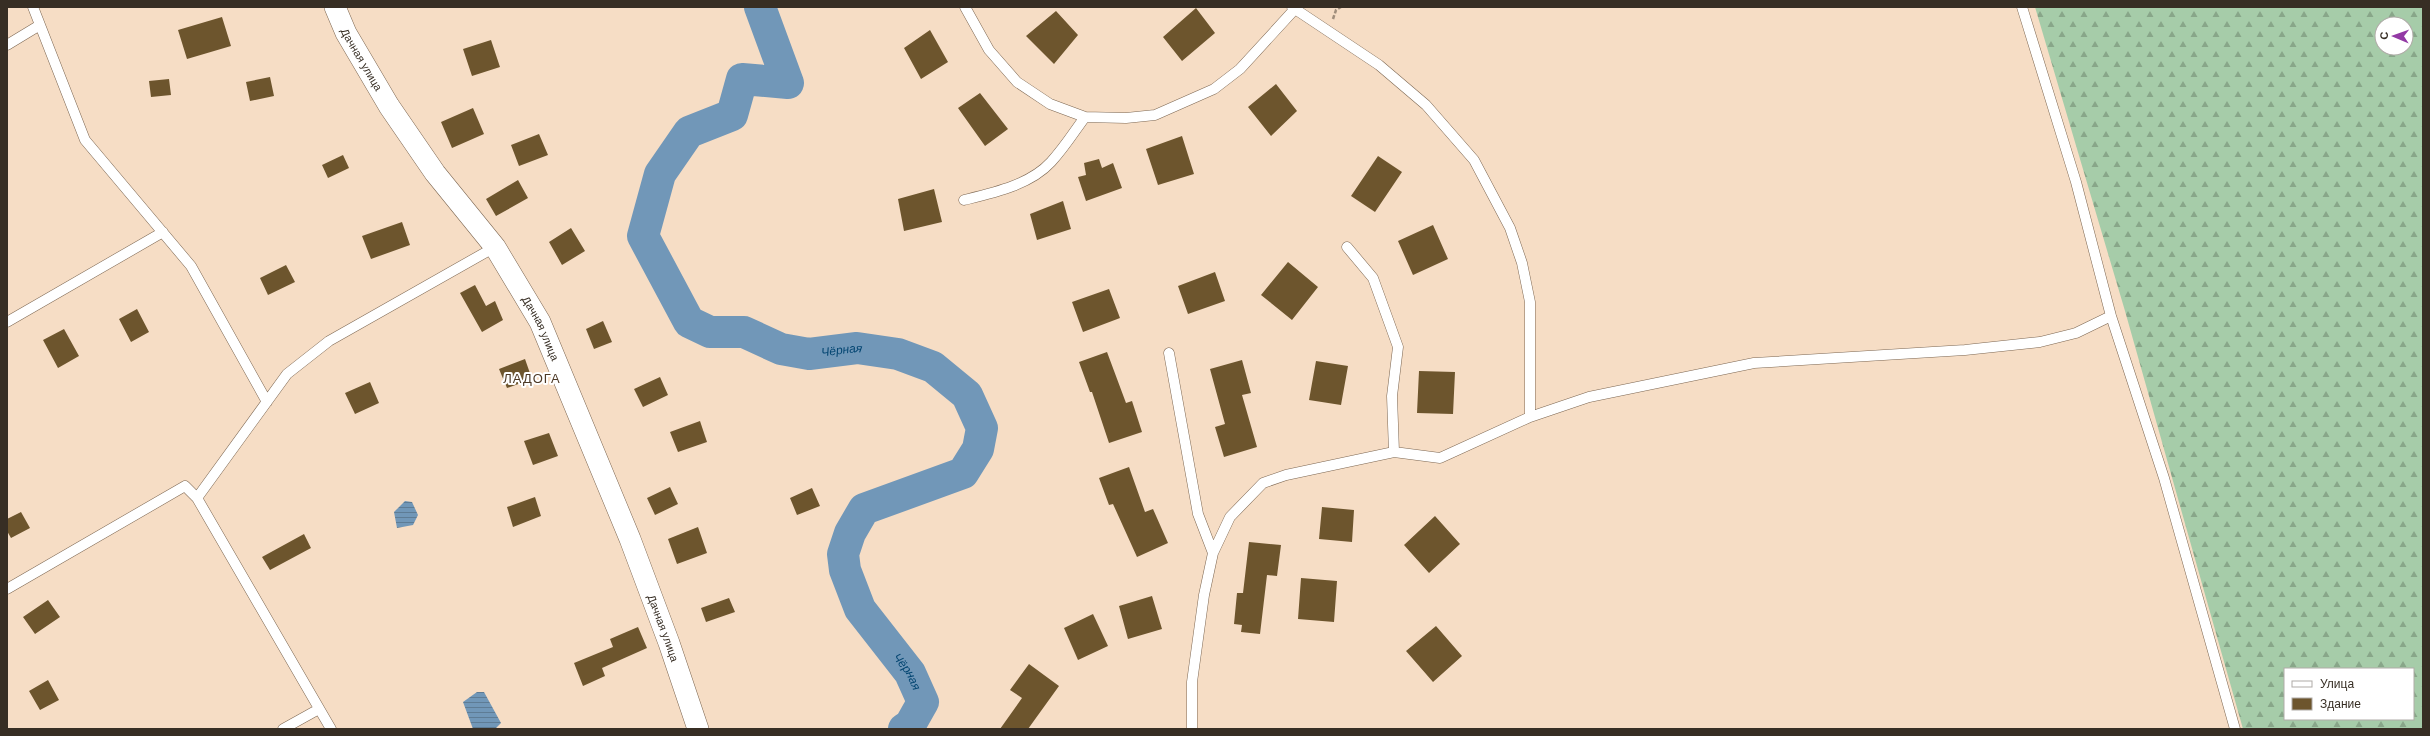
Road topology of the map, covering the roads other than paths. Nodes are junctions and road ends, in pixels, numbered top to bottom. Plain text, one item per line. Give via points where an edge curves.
1 (33, 7) edge
2 (335, 7) edge
3 (965, 7) edge
4 (2022, 7) edge
5 (1293, 8) edge
6 (40, 25) junction
7 (7, 45) edge
8 (1085, 117) junction
9 (964, 200) dead end
10 (163, 232) junction
11 (495, 247) junction
12 (1347, 247) dead end
13 (2111, 316) junction
14 (7, 322) edge
15 (1169, 353) dead end
16 (267, 402) junction
17 (1530, 417) junction
18 (1394, 452) junction
19 (197, 498) junction
20 (1213, 553) junction
21 (7, 589) edge
22 (319, 709) junction
23 (284, 729) edge
24 (330, 729) edge
25 (698, 729) edge
26 (1192, 729) edge
27 (2235, 729) edge

1 - 6 lane
2 - 11 street, Дачная улица via 346,33 388,106 435,173
3 - 8 lane via 989,50 1017,82 1050,104
4 - 13 lane via 2076,182
5 - 8 lane via 1240,69 1214,89 1155,115 1126,118
5 - 17 lane via 1379,65 1426,105 1474,160 1510,228 1522,263 1530,302
6 - 7 lane
6 - 10 lane via 85,140
8 - 9 lane via 1051,163 1032,177 1001,190
10 - 14 lane
10 - 16 lane via 191,266
11 - 16 lane via 329,341 287,374
11 - 25 street, Дачная улица via 540,322 630,539
12 - 18 lane via 1373,278 1398,347 1392,396
13 - 17 lane via 2076,333 2040,342 1965,350 1754,363 1589,397
13 - 27 lane via 2164,478
15 - 20 lane via 1198,514
16 - 19 lane
17 - 18 lane via 1440,458
18 - 20 lane via 1286,475 1263,483 1230,517
19 - 21 lane via 185,486
19 - 22 lane
20 - 26 lane via 1204,595 1192,682
22 - 23 lane
22 - 24 lane

